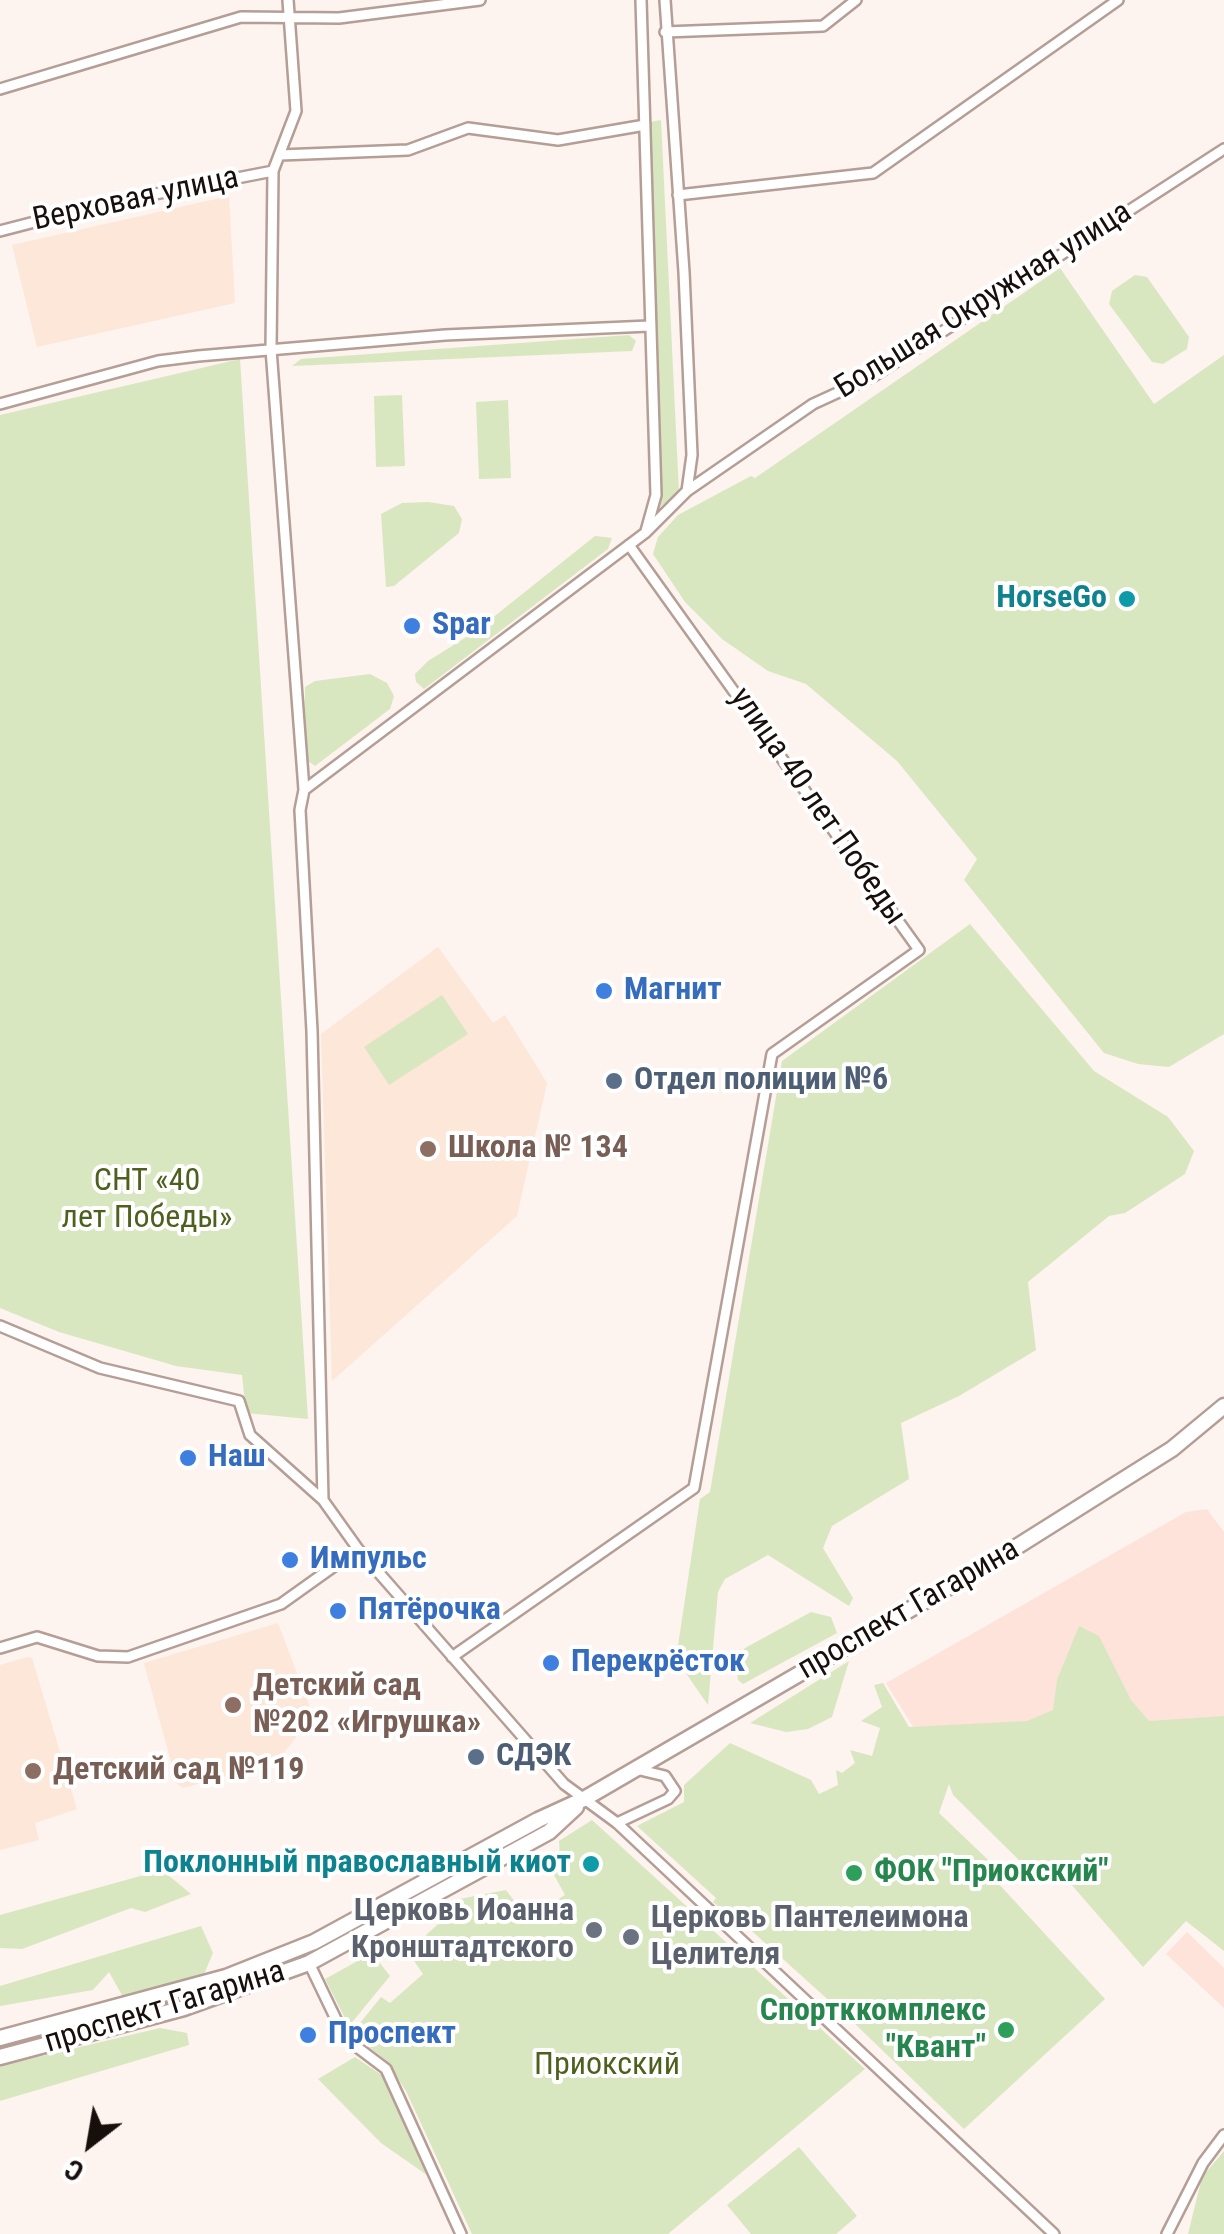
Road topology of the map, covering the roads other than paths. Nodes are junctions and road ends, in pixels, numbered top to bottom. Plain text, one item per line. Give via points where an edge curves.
1 (288, 0) edge
2 (480, 0) edge
3 (641, 0) edge
4 (665, 0) edge
5 (856, 0) edge
6 (1118, 0) edge
7 (288, 16) junction
8 (665, 32) junction
9 (0, 89) edge
10 (645, 125) junction
11 (1224, 149) edge
12 (280, 156) junction
13 (273, 171) junction
14 (678, 195) junction
15 (0, 231) edge
16 (649, 326) junction
17 (271, 350) junction
18 (0, 404) edge
19 (687, 491) junction
20 (645, 533) junction
21 (629, 544) junction
22 (304, 790) junction
23 (0, 1326) edge
24 (1224, 1406) edge
25 (323, 1500) junction
26 (358, 1549) junction
27 (0, 1648) edge
28 (452, 1657) junction
29 (636, 1769) junction
30 (584, 1800) junction
31 (618, 1823) junction
32 (309, 1962) junction
33 (0, 2038) edge
34 (0, 2056) edge
35 (1224, 2135) edge
36 (461, 2234) edge
37 (1054, 2234) edge
38 (1167, 2234) edge

1 - 7 street
2 - 7 street via 339,18
3 - 10 street
4 - 8 street
5 - 8 street via 823,26
6 - 14 street via 874,173
7 - 9 street via 241,16
7 - 12 street via 296,111
8 - 14 street
10 - 12 street, Верховая улица via 558,140 468,128 408,150
10 - 16 street
11 - 19 street, Большая Окружная улица via 874,376 813,404
12 - 13 street
13 - 15 street, Верховая улица
13 - 17 street
14 - 19 street via 690,414
16 - 17 street
16 - 20 street via 656,495
17 - 18 street via 158,360
17 - 22 street
19 - 20 street, Большая Окружная улица
20 - 21 street, Большая Окружная улица
21 - 22 street
21 - 28 street, улица 40 лет Победы via 919,950 772,1054 694,1488
22 - 25 street
23 - 25 street via 100,1368 240,1401 250,1434
24 - 29 main road, проспект Гагарина via 1172,1449 1066,1517
25 - 26 street
26 - 27 street via 281,1604 128,1657 98,1656 37,1637
26 - 28 street
28 - 30 street
29 - 30 main road, проспект Гагарина
29 - 31 street via 665,1776 675,1791
30 - 31 street
30 - 32 main road, проспект Гагарина via 548,1832
30 - 33 main road, проспект Гагарина via 275,1960
31 - 37 street
32 - 34 main road, проспект Гагарина via 184,2008
32 - 36 street via 346,2038 386,2070
35 - 38 street

